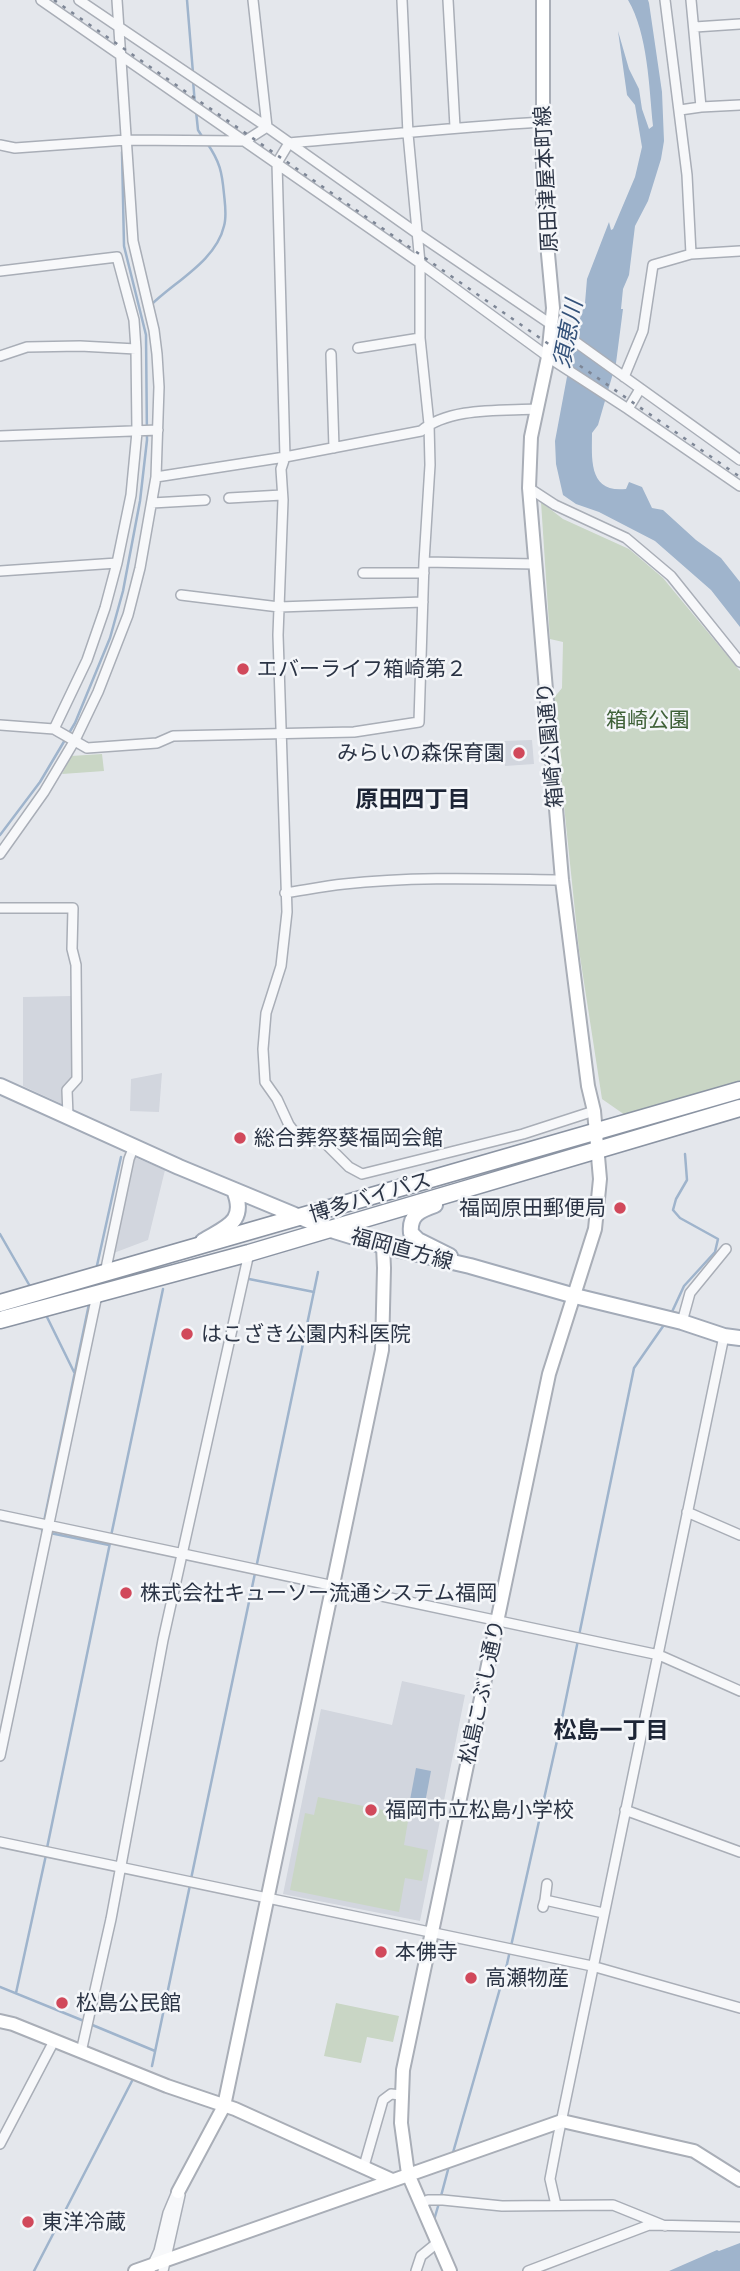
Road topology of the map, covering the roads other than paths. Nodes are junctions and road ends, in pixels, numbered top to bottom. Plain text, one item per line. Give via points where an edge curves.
1 (41, 0) edge
2 (79, 0) edge
3 (117, 0) edge
4 (253, 0) edge
5 (402, 0) edge
6 (448, 0) edge
7 (543, 0) edge
8 (665, 0) edge
9 (691, 0) edge
10 (740, 24) edge
11 (695, 27) junction
12 (119, 28) junction
13 (121, 56) junction
14 (740, 105) edge
15 (701, 107) junction
16 (680, 110) junction
17 (542, 122) junction
18 (267, 127) junction
19 (455, 127) junction
20 (408, 134) junction
21 (126, 140) junction
22 (245, 141) junction
23 (289, 144) junction
24 (0, 145) edge
25 (276, 163) junction
26 (418, 234) junction
27 (740, 251) edge
28 (691, 254) junction
29 (420, 263) junction
30 (0, 271) edge
31 (556, 328) junction
32 (420, 338) junction
33 (358, 348) dead end
34 (136, 349) junction
35 (331, 354) dead end
36 (0, 356) edge
37 (551, 359) junction
38 (624, 377) junction
39 (640, 389) junction
40 (536, 409) junction
41 (628, 409) junction
42 (429, 424) junction
43 (155, 430) junction
44 (139, 432) junction
45 (0, 436) edge
46 (334, 448) junction
47 (285, 457) junction
48 (740, 460) edge
49 (156, 477) junction
50 (740, 486) edge
51 (529, 488) junction
52 (282, 495) junction
53 (229, 498) dead end
54 (205, 500) dead end
55 (152, 503) junction
56 (424, 562) junction
57 (117, 563) junction
58 (536, 564) junction
59 (0, 571) edge
60 (363, 573) dead end
61 (424, 573) junction
62 (181, 595) dead end
63 (423, 602) junction
64 (279, 607) junction
65 (740, 662) edge
66 (0, 725) edge
67 (56, 730) junction
68 (280, 734) junction
69 (73, 739) junction
70 (0, 854) edge
71 (562, 880) junction
72 (285, 893) junction
73 (0, 908) edge
74 (0, 1086) edge
75 (740, 1090) edge
76 (740, 1108) edge
77 (594, 1111) junction
78 (68, 1116) junction
79 (595, 1132) junction
80 (134, 1146) junction
81 (596, 1150) junction
82 (532, 1170) junction
83 (234, 1190) junction
84 (304, 1217) junction
85 (331, 1230) junction
86 (383, 1246) junction
87 (726, 1249) dead end
88 (183, 1252) junction
89 (248, 1253) junction
90 (470, 1266) junction
91 (105, 1275) junction
92 (97, 1295) junction
93 (575, 1296) junction
94 (0, 1304) edge
95 (0, 1320) edge
96 (682, 1322) junction
97 (724, 1336) junction
98 (740, 1338) edge
99 (687, 1512) junction
100 (0, 1515) edge
101 (47, 1525) junction
102 (740, 1535) edge
103 (184, 1554) junction
104 (333, 1586) junction
105 (497, 1620) junction
106 (659, 1655) junction
107 (740, 1690) edge
108 (0, 1756) edge
109 (625, 1810) junction
110 (0, 1842) edge
111 (740, 1852) edge
112 (120, 1868) junction
113 (547, 1884) dead end
114 (269, 1899) junction
115 (603, 1913) junction
116 (432, 1933) junction
117 (592, 1966) junction
118 (740, 2008) edge
119 (0, 2021) edge
120 (54, 2041) junction
121 (81, 2052) junction
122 (401, 2095) junction
123 (224, 2106) junction
124 (562, 2121) junction
125 (0, 2144) edge
126 (364, 2166) junction
127 (408, 2174) junction
128 (393, 2179) junction
129 (740, 2180) edge
130 (178, 2193) junction
131 (419, 2204) junction
132 (556, 2205) junction
133 (665, 2226) junction
134 (740, 2227) edge
135 (437, 2243) junction
136 (157, 2267) edge
137 (135, 2271) edge
138 (416, 2271) edge
139 (450, 2271) edge
140 (527, 2271) edge

1 - 13 street
2 - 12 street
3 - 12 street
4 - 18 street
5 - 20 street
6 - 19 street
7 - 17 street, 原田津屋本町線
8 - 16 street
9 - 11 street
10 - 11 street
11 - 15 street
12 - 13 street
12 - 18 street
13 - 21 street
13 - 22 street
14 - 15 street
15 - 16 street
16 - 28 street
17 - 19 street
17 - 31 street, 原田津屋本町線
18 - 22 street
18 - 23 street
19 - 20 street
20 - 23 street
20 - 26 street
21 - 22 street
21 - 24 street via 15,148
21 - 43 street via 133,241 157,354
22 - 25 street
23 - 25 street
23 - 26 street
25 - 29 street
25 - 47 street
26 - 29 street
26 - 31 street
27 - 28 street
28 - 38 street via 653,265 643,331
29 - 32 street
29 - 37 street
30 - 34 street via 117,257 134,320
31 - 37 street, 原田津屋本町線
31 - 38 street
32 - 33 street
32 - 42 street
34 - 36 street via 27,347
34 - 44 street
35 - 46 street
37 - 40 street, 箱崎公園通り
37 - 41 street
38 - 39 street
39 - 41 street
39 - 48 street
40 - 42 street via 455,415
40 - 51 street, 箱崎公園通り
41 - 50 street
42 - 46 street via 421,430
42 - 56 street
43 - 44 street
43 - 49 street
44 - 45 street
44 - 57 street
46 - 47 street
47 - 49 street
47 - 52 street
49 - 55 street
51 - 58 street, 箱崎公園通り
51 - 65 street via 626,538 671,576
52 - 53 street
52 - 64 street
54 - 55 street
55 - 69 street via 128,615 98,692
56 - 58 street
56 - 61 street
57 - 59 street
57 - 67 street via 87,660
58 - 71 street, 箱崎公園通り
60 - 61 street
61 - 63 street
62 - 64 street
63 - 64 street
63 - 68 street via 419,722 354,732
64 - 68 street
66 - 67 street
67 - 69 street
68 - 69 street via 173,736 157,743 87,748
68 - 72 street
69 - 70 street via 39,800
71 - 72 street via 380,881
71 - 77 street, 箱崎公園通り
72 - 77 street via 281,967 266,1013 264,1067 265,1082 296,1134 324,1142 362,1174 523,1134
73 - 78 street via 73,908 77,1079 67,1090
74 - 78 main road, 福岡直方線
75 - 79 highway, 博多バイパス
76 - 81 highway, 博多バイパス
77 - 79 street, 箱崎公園通り
78 - 80 main road, 福岡直方線
79 - 81 street
79 - 84 highway, 博多バイパス
80 - 83 main road, 福岡直方線
80 - 91 street
81 - 82 highway, 博多バイパス
81 - 93 street via 600,1179 597,1219
82 - 85 highway, 博多バイパス
82 - 90 main road via 416,1212 410,1227 414,1237
83 - 84 main road, 福岡直方線
83 - 88 main road via 239,1203 231,1225
84 - 85 main road, 福岡直方線
84 - 88 highway, 博多バイパス
85 - 86 main road, 福岡直方線
85 - 89 highway, 博多バイパス
86 - 90 main road, 福岡直方線
86 - 104 street via 382,1350
87 - 96 street via 690,1293
88 - 91 highway, 博多バイパス
89 - 92 highway, 博多バイパス
89 - 103 street
90 - 93 main road, 福岡直方線
91 - 94 highway, 博多バイパス
92 - 95 highway, 博多バイパス
92 - 101 street
93 - 96 main road, 福岡直方線
93 - 105 street, 松島こぶし通り via 549,1374
96 - 97 main road, 福岡直方線
97 - 98 main road, 福岡直方線
97 - 99 street
99 - 102 street
99 - 106 street
100 - 101 street
101 - 103 street
101 - 108 street
103 - 104 street
103 - 112 street
104 - 105 street
104 - 114 street
105 - 106 street
105 - 116 street, 松島こぶし通り
106 - 107 street
106 - 109 street
109 - 111 street
109 - 115 street
110 - 112 street
112 - 114 street
112 - 121 street
113 - 115 street via 544,1903
114 - 116 street
114 - 123 street
115 - 117 street
116 - 117 street
116 - 122 street, 松島こぶし通り
117 - 118 street
117 - 124 street
119 - 120 street
120 - 121 street
120 - 125 street
121 - 123 street
122 - 126 street via 391,2094 383,2100
122 - 127 street, 松島こぶし通り
123 - 126 street
123 - 130 street
124 - 127 street
124 - 129 street via 694,2151
124 - 132 street via 550,2179
126 - 128 street
127 - 128 street
127 - 131 street, 松島こぶし通り
128 - 136 street
130 - 136 street via 168,2213
130 - 136 street
131 - 132 street via 443,2200
131 - 135 street, 松島こぶし通り
132 - 133 street via 613,2205
133 - 134 street
133 - 140 street via 649,2225
135 - 138 street via 421,2256
135 - 139 street, 松島こぶし通り
136 - 137 street

